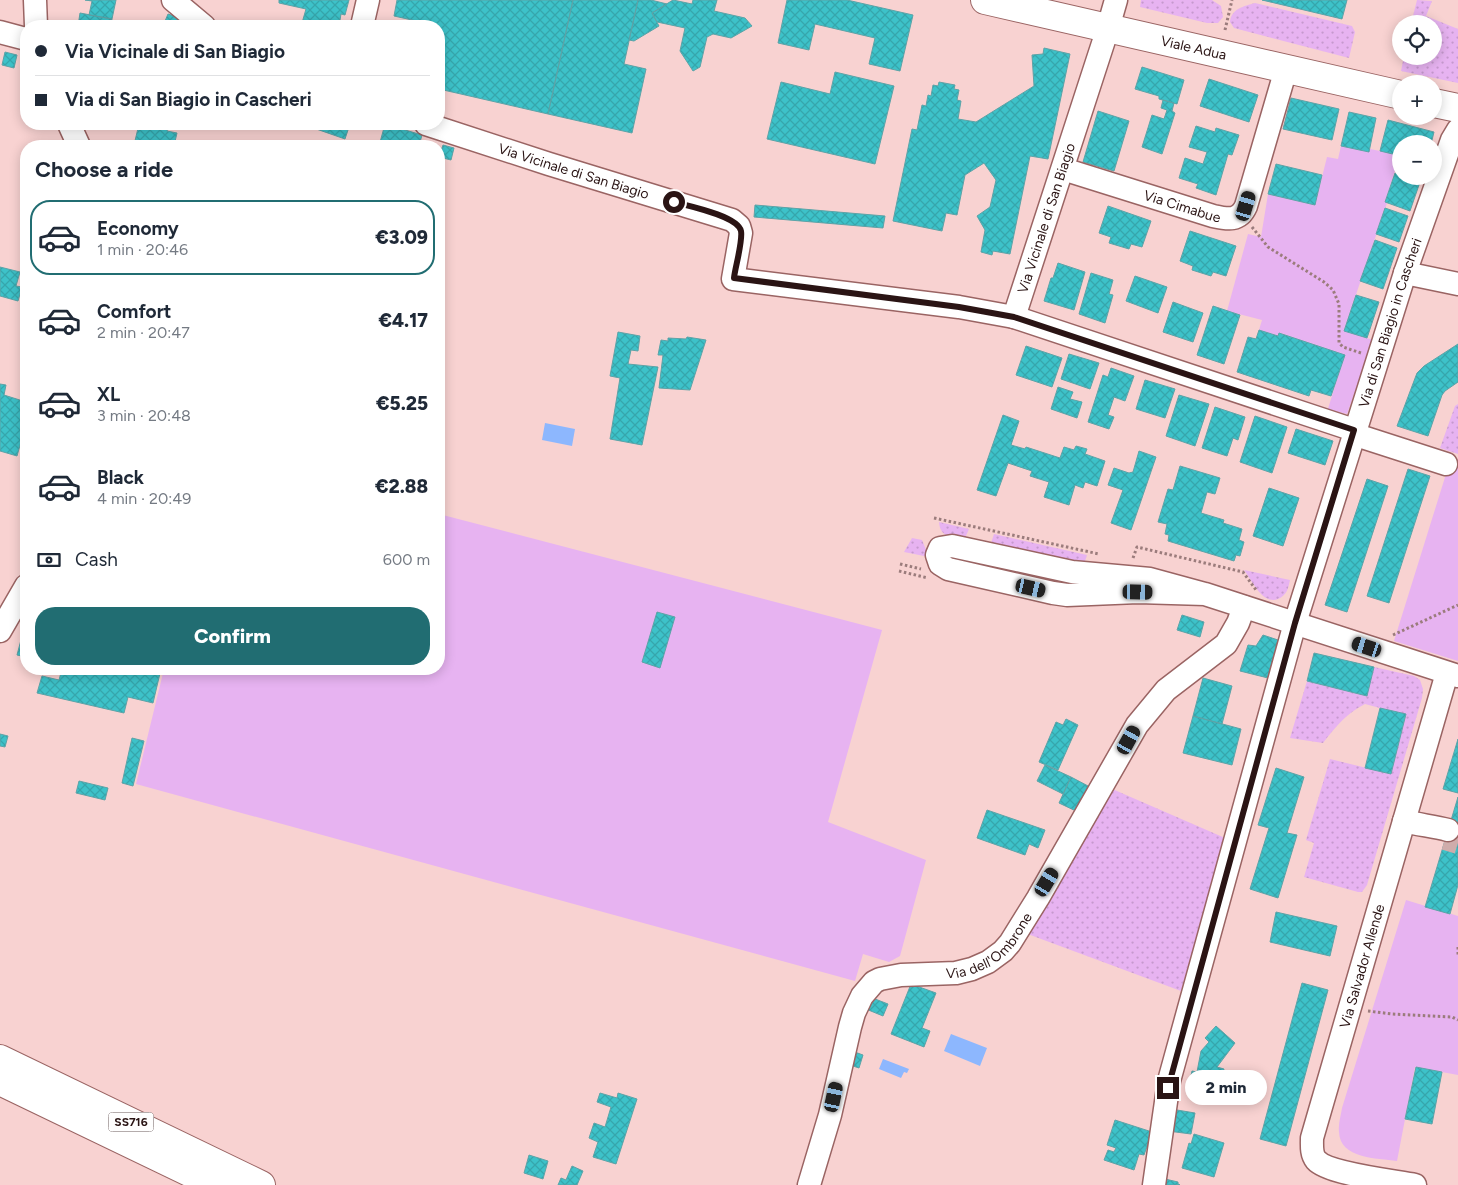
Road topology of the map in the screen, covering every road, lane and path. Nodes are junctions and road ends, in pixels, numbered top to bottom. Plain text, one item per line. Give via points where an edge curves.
1 (35, 0) edge
2 (173, 0) edge
3 (368, 0) edge
4 (985, 0) edge
5 (1116, 0) edge
6 (1232, 0) edge
7 (36, 20) edge
8 (197, 20) edge
9 (363, 20) edge
10 (1108, 28) junction
11 (1224, 30) dead end
12 (0, 32) edge
13 (20, 37) edge
14 (1286, 69) junction
15 (1392, 93) edge
16 (1442, 105) edge
17 (1458, 108) edge
18 (444, 130) edge
19 (1458, 130) edge
20 (1063, 169) junction
21 (1244, 210) junction
22 (1405, 273) junction
23 (1458, 284) edge
24 (1014, 317) junction
25 (1378, 358) junction
26 (1354, 432) junction
27 (1446, 464) dead end
28 (934, 518) dead end
29 (1103, 555) dead end
30 (1131, 561) dead end
31 (1036, 564) junction
32 (1031, 588) junction
33 (1205, 594) junction
34 (20, 596) edge
35 (1252, 602) junction
36 (1458, 605) edge
37 (1295, 623) junction
38 (0, 631) edge
39 (1397, 633) dead end
40 (1453, 675) edge
41 (1411, 823) junction
42 (1447, 834) tunnel mouth
43 (1458, 947) edge
44 (1458, 957) edge
45 (1350, 1007) junction
46 (1458, 1020) edge
47 (0, 1059) edge
48 (0, 1081) edge
49 (216, 1185) edge
50 (261, 1185) edge
51 (809, 1185) edge
52 (1154, 1185) edge
53 (1415, 1185) edge

1 - 7 street
2 - 8 street
3 - 9 street
4 - 10 main road, Viale Adua
5 - 10 street, Via Vicinale di San Biagio
6 - 11 path
10 - 14 main road, Viale Adua
10 - 20 street, Via Vicinale di San Biagio
12 - 13 street
14 - 15 main road, Viale Adua
14 - 21 street
16 - 17 main road
18 - 24 street, Via Vicinale di San Biagio via 732,220 739,226 741,234 734,278
19 - 22 street, Via di San Biagio in Cascheri
20 - 21 street, Via Cimabue via 1213,216 1231,219
20 - 24 street, Via Vicinale di San Biagio
21 - 25 path via 1252,228 1268,247 1333,290 1339,304 1339,343 1350,350
22 - 23 street
22 - 25 street, Via di San Biagio in Cascheri
24 - 26 street
25 - 26 street, Via di San Biagio in Cascheri
26 - 27 street
26 - 37 street, Via di San Biagio in Cascheri
28 - 29 path
30 - 35 path via 1137,547 1243,572
31 - 32 street
31 - 32 street via 952,546 940,548 937,555 939,563 945,567
31 - 33 street via 1080,574 1144,578
32 - 33 street via 1075,595 1138,592
33 - 35 street
34 - 38 street
35 - 37 street
35 - 51 street, Via dell'Ombrone via 1226,644 1166,690 1137,725 1010,943 988,962 972,969 956,973 887,976 874,982 862,996 850,1027 830,1115
36 - 39 path
37 - 40 street
37 - 52 street, Via di San Biagio in Cascheri via 1169,1081
40 - 41 street, Via Salvador Allende
41 - 42 street via 1433,826
41 - 45 street, Via Salvador Allende
43 - 44 path
45 - 46 path
45 - 53 street, Via Salvador Allende via 1314,1131 1313,1154 1321,1164 1338,1171
47 - 50 main road, SS716
48 - 49 main road, SS716

